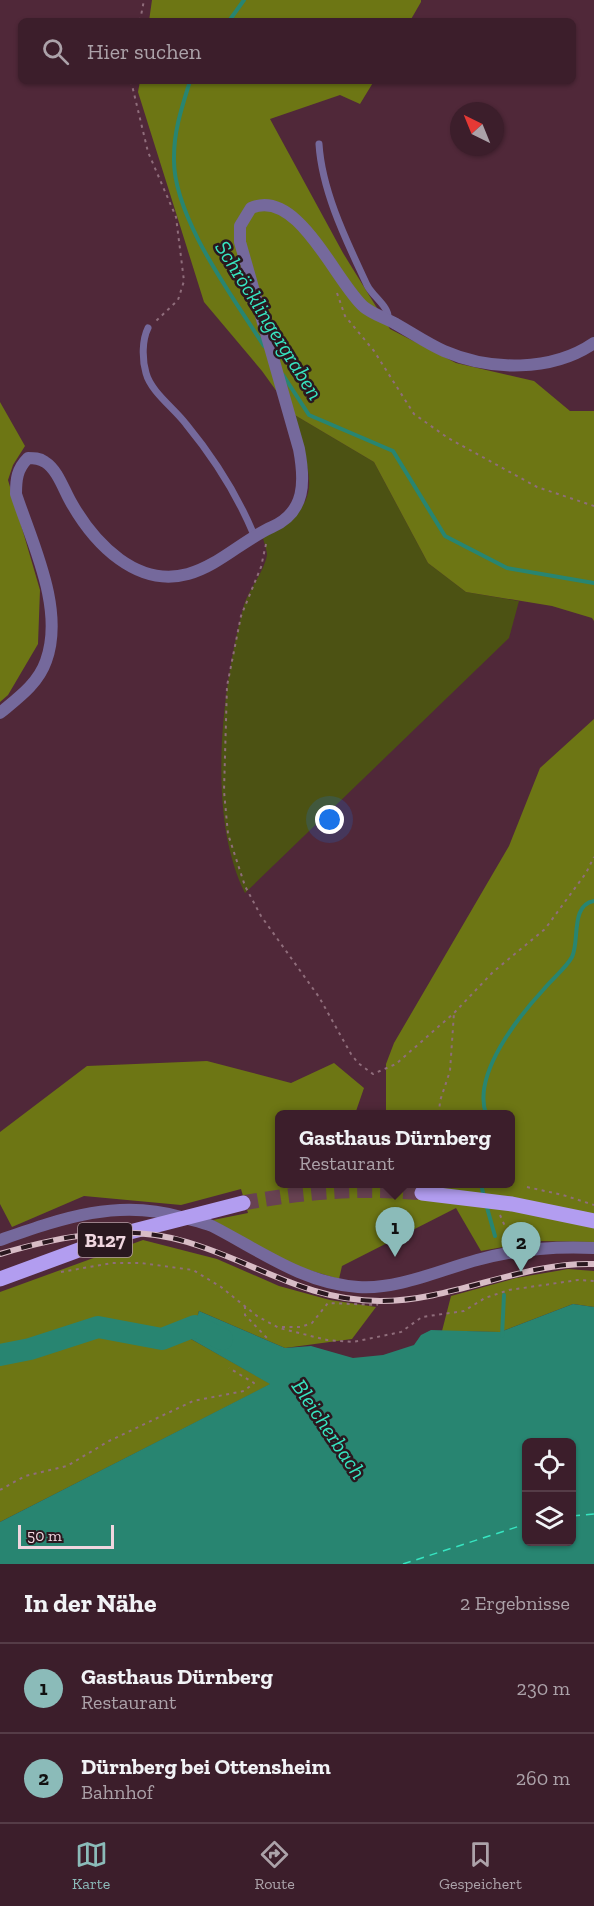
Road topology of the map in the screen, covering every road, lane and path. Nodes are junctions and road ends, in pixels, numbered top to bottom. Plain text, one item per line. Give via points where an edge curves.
1 (144, 0) edge
2 (141, 18) edge
3 (132, 84) edge
4 (319, 144) dead end
5 (343, 283) junction
6 (388, 319) junction
7 (148, 328) joint
8 (594, 343) edge
9 (594, 506) edge
10 (259, 532) junction
11 (0, 713) edge
12 (594, 857) edge
13 (454, 1013) junction
14 (439, 1110) edge
15 (527, 1187) dead end
16 (422, 1193) tunnel mouth
17 (243, 1203) tunnel mouth
18 (594, 1205) edge
19 (500, 1216) dead end
20 (594, 1221) edge
21 (0, 1240) edge
22 (594, 1248) edge
23 (516, 1251) junction
24 (60, 1272) dead end
25 (0, 1279) edge
26 (594, 1281) edge
27 (387, 1296) dead end
28 (245, 1306) junction
29 (279, 1328) junction
30 (268, 1339) dead end
31 (229, 1368) dead end
32 (0, 1490) edge

1 - 2 path
3 - 7 path via 148,152 176,216 184,281 178,300
4 - 6 lane via 320,164 332,200 366,283 388,312
5 - 6 street via 363,306
5 - 9 path via 337,296 345,316 374,351 414,414 448,438 537,487
5 - 10 street via 293,216 265,205 246,213 239,233 242,253 299,449 304,482 294,511
6 - 8 street via 459,357 497,364 548,362 576,354
7 - 10 lane via 143,338 146,374 230,484
10 - 11 street via 189,574 169,577 139,571 106,548 88,528 46,462 28,458 19,466 16,494 48,602 50,647 36,679
10 - 13 path via 264,557 240,616 226,710 225,814 245,886 261,916 319,997 351,1054 366,1070 373,1074 396,1064
12 - 13 path via 545,929 493,972
13 - 14 path via 450,1071
15 - 18 path
16 - 20 main road via 512,1204
17 - 25 main road, B127 via 122,1234
19 - 23 path
21 - 23 street via 83,1213 140,1209 210,1225 292,1270 358,1287 383,1286
22 - 23 street via 538,1247
24 - 28 path via 112,1263 193,1270
26 - 29 path via 509,1290 464,1311 422,1317 401,1332 381,1338 327,1341
27 - 29 path via 379,1297 377,1305 328,1304 312,1323
28 - 29 path
28 - 30 path via 245,1315
31 - 32 path via 254,1383 243,1391 193,1401 67,1466 26,1476

